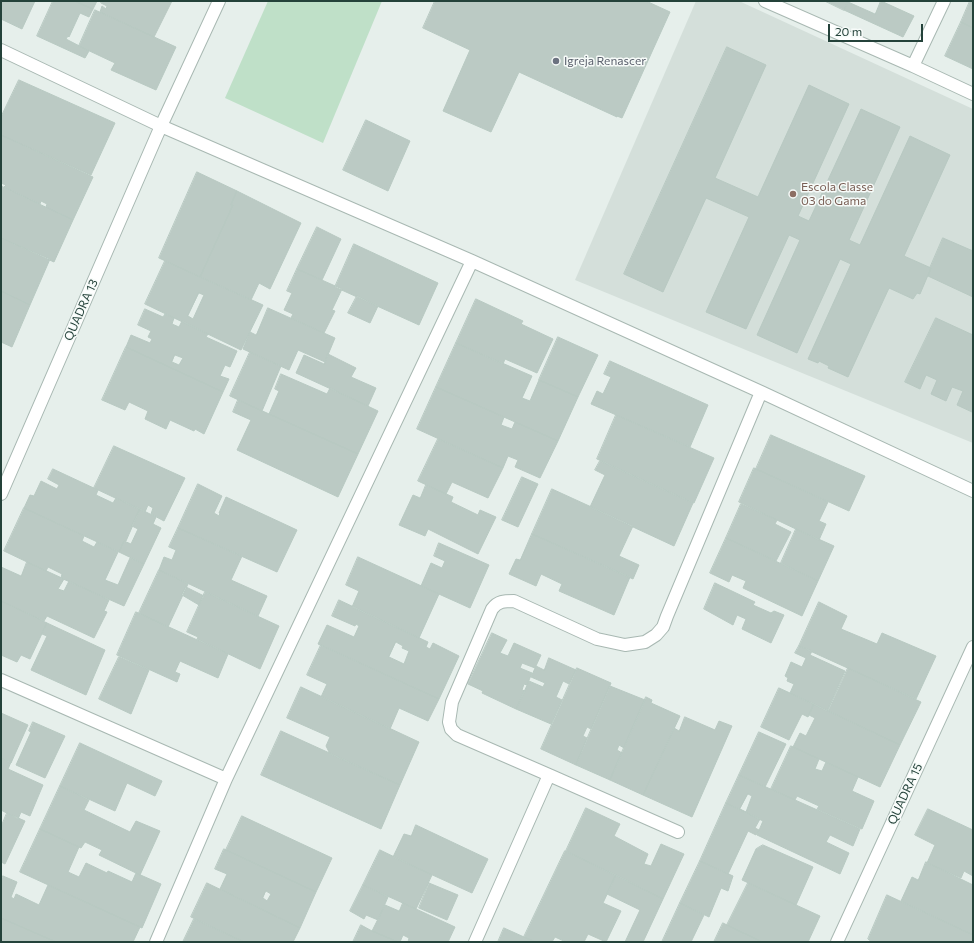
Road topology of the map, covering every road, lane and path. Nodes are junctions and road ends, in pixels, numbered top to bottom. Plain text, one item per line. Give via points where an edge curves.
1 (219, 1) edge
2 (765, 1) edge
3 (944, 1) edge
4 (1, 50) edge
5 (913, 66) junction
6 (973, 94) edge
7 (161, 126) junction
8 (472, 262) junction
9 (761, 392) junction
10 (973, 491) edge
11 (1, 494) edge
12 (973, 647) edge
13 (1, 680) edge
14 (549, 775) junction
15 (226, 779) junction
16 (678, 832) dead end
17 (156, 942) edge
18 (475, 942) edge
19 (837, 942) edge

1 - 7 street, QUADRA 13
2 - 5 street
3 - 5 street
4 - 7 street
5 - 6 street
7 - 8 street
7 - 11 street, QUADRA 13
8 - 9 street
8 - 15 street
9 - 10 street
9 - 14 street via 663,627 656,635 645,642 625,645 597,639 514,601 502,601 492,609 452,702 449,722 451,729 457,735
12 - 19 street, QUADRA 15
13 - 15 street
14 - 16 street
14 - 18 street
15 - 17 street

